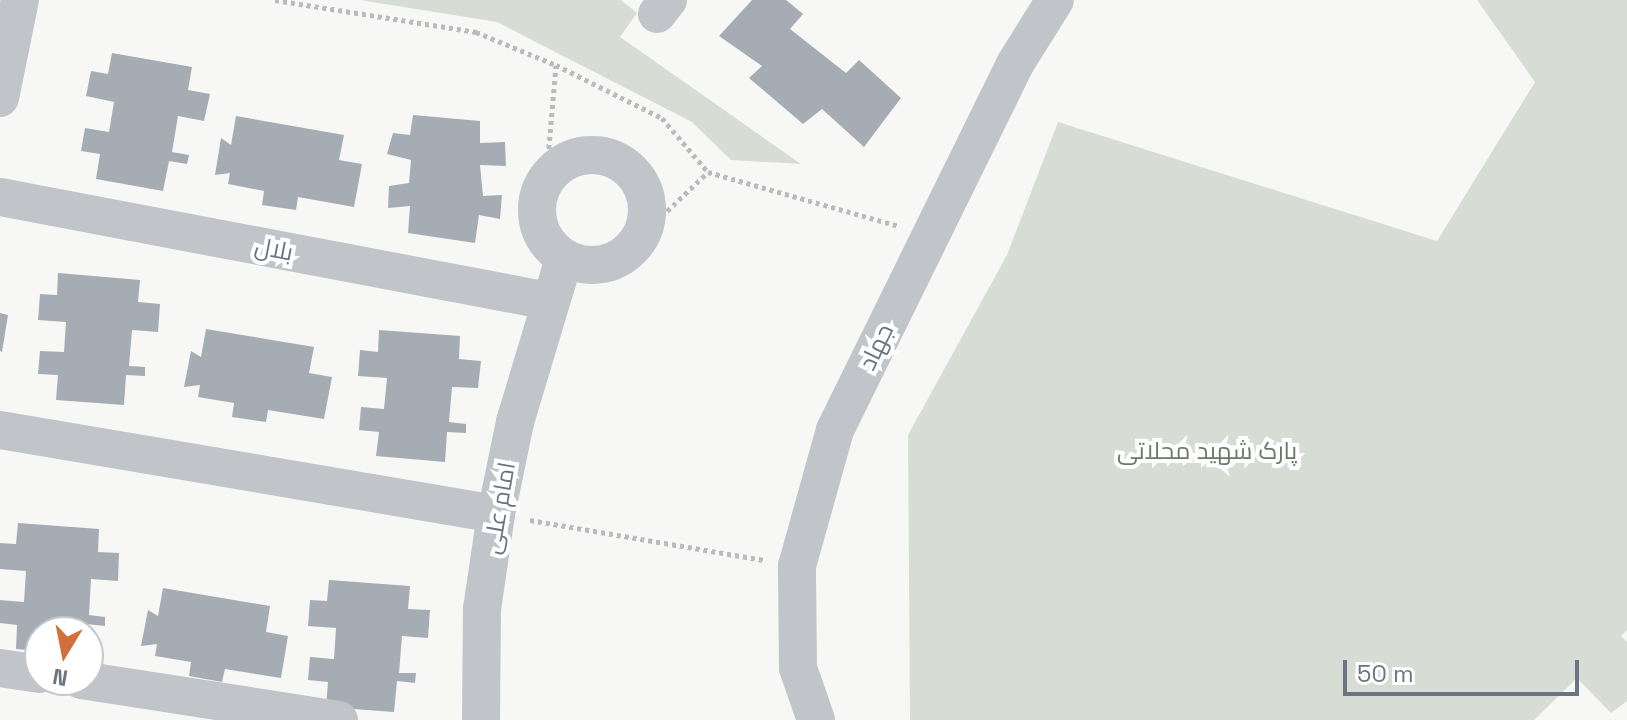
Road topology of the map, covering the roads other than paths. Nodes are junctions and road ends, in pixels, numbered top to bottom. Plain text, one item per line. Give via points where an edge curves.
1 (20, 0) edge
2 (1055, 0) edge
3 (0, 98) edge
4 (0, 197) edge
5 (564, 259) junction
6 (549, 301) junction
7 (0, 430) edge
8 (496, 514) junction
9 (0, 668) edge
10 (24, 672) edge
11 (104, 684) edge
12 (339, 720) edge
13 (481, 720) edge
14 (816, 720) edge

1 - 3 street
2 - 14 street, جهاد via 1015,64 835,430 797,566 798,668
4 - 6 street, بلال
5 - 5 street via 601,266 618,260 644,233 646,197 639,180 618,162 592,155 574,158 546,180 536,214 541,232
5 - 6 street, امام علی
6 - 8 street, امام علی
7 - 8 street
8 - 13 street, امام علی via 482,609
9 - 10 street
11 - 12 street

